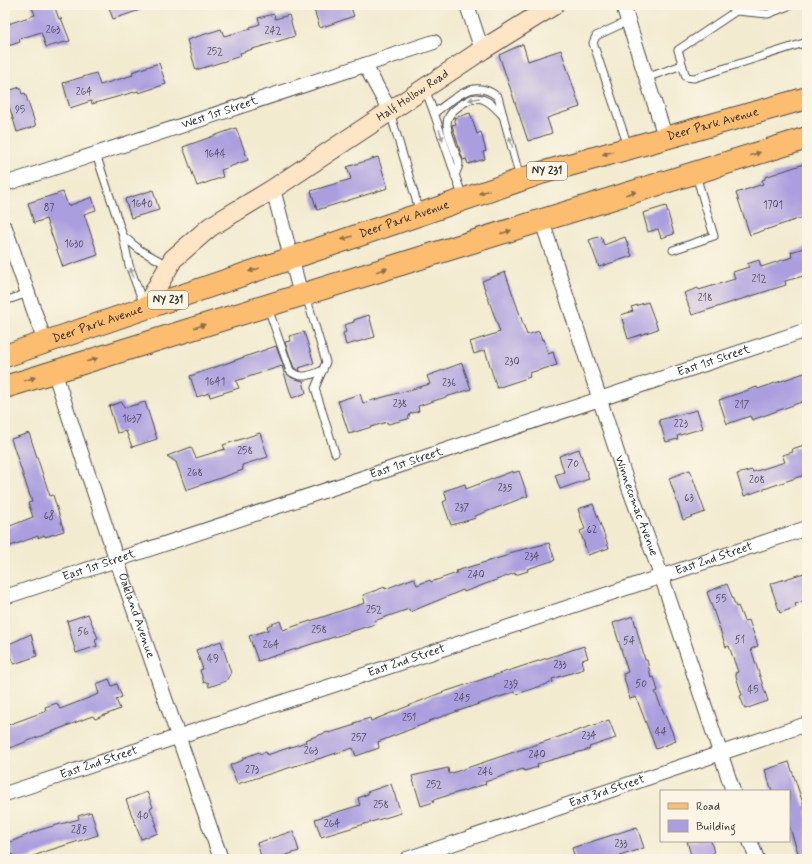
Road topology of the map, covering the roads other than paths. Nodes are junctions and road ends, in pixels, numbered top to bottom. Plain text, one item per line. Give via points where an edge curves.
1 (467, 5) edge
2 (554, 5) edge
3 (623, 5) edge
4 (791, 5) edge
5 (734, 8) edge
6 (628, 21) junction
7 (434, 42) dead end
8 (807, 42) edge
9 (482, 50) junction
10 (365, 65) junction
11 (682, 65) junction
12 (646, 78) junction
13 (425, 88) junction
14 (807, 98) edge
15 (390, 112) junction
16 (434, 113) junction
17 (504, 118) junction
18 (665, 136) junction
19 (807, 138) edge
20 (628, 147) junction
21 (96, 154) junction
22 (695, 173) junction
23 (455, 176) junction
24 (521, 180) junction
25 (5, 184) edge
26 (273, 189) junction
27 (463, 199) junction
28 (420, 214) junction
29 (542, 221) junction
30 (5, 228) edge
31 (123, 236) junction
32 (674, 250) dead end
33 (290, 258) junction
34 (169, 266) junction
35 (28, 293) junction
36 (303, 294) junction
37 (5, 302) edge
38 (267, 306) junction
39 (145, 308) junction
40 (807, 330) edge
41 (45, 342) junction
42 (5, 356) edge
43 (323, 370) junction
44 (54, 371) junction
45 (5, 387) edge
46 (600, 399) junction
47 (335, 453) dead end
48 (807, 528) edge
49 (117, 561) junction
50 (661, 575) junction
51 (5, 597) edge
52 (807, 724) edge
53 (179, 737) junction
54 (720, 753) junction
55 (733, 790) edge
56 (5, 794) edge
57 (750, 842) edge
58 (221, 859) edge
59 (407, 859) edge
60 (757, 859) edge

1 - 9 street
2 - 9 street, Half Hollow Road
3 - 6 street
4 - 5 lane via 768,14
5 - 11 lane via 678,50
6 - 12 street
6 - 20 lane via 596,36 593,43
7 - 10 street, West 1st Street
8 - 11 lane via 694,78 686,77
9 - 13 street, Half Hollow Road
10 - 15 street
10 - 21 street, West 1st Street
11 - 12 lane
12 - 18 street
13 - 15 street, Half Hollow Road
13 - 16 lane
14 - 18 main road, Deer Park Avenue / NY 231
15 - 26 street, Half Hollow Road
15 - 28 lane
16 - 17 lane via 469,89 481,88 498,97
16 -> 23 lane
17 -> 23 lane via 488,101 479,98 466,101 448,114 446,122 459,164
24 -> 17 lane
18 - 20 main road, Deer Park Avenue / NY 231
22 -> 19 main road
20 -> 24 main road, Deer Park Avenue / NY 231
21 - 25 street, West 1st Street
21 - 31 lane
29 -> 22 main road
22 - 32 lane via 714,236
23 - 27 lane
24 -> 27 main road, Deer Park Avenue / NY 231
26 - 33 street
26 - 34 street, Half Hollow Road via 210,227
27 - 28 main road, Deer Park Avenue / NY 231
28 -> 33 main road, Deer Park Avenue / NY 231
36 -> 29 main road
29 - 46 street, Winnecomac Avenue
30 - 35 street
31 - 34 lane via 140,250
39 -> 31 lane via 129,265
33 - 36 street
33 -> 39 main road, Deer Park Avenue / NY 231
34 - 39 street, Half Hollow Road
35 - 37 lane
35 - 41 street
36 - 38 main road
36 - 43 lane via 326,362
38 - 43 lane via 290,371 302,376
44 -> 38 main road
39 - 41 main road, Deer Park Avenue / NY 231
40 - 46 street, East 1st Street
41 - 42 main road, Deer Park Avenue / NY 231
43 - 47 lane via 315,388
45 -> 44 main road
44 - 49 street, Oakland Avenue
46 - 49 street, East 1st Street
46 - 50 street, Winnecomac Avenue
48 - 50 street, East 2nd Street
49 - 51 street, East 1st Street
49 - 53 street, Oakland Avenue
50 - 53 street, East 2nd Street
50 - 54 street, Winnecomac Avenue
52 - 54 street, East 3rd Street
53 - 56 street, East 2nd Street
53 - 58 street, Oakland Avenue
54 - 55 street, Winnecomac Avenue
54 - 59 street, East 3rd Street
57 - 60 street

